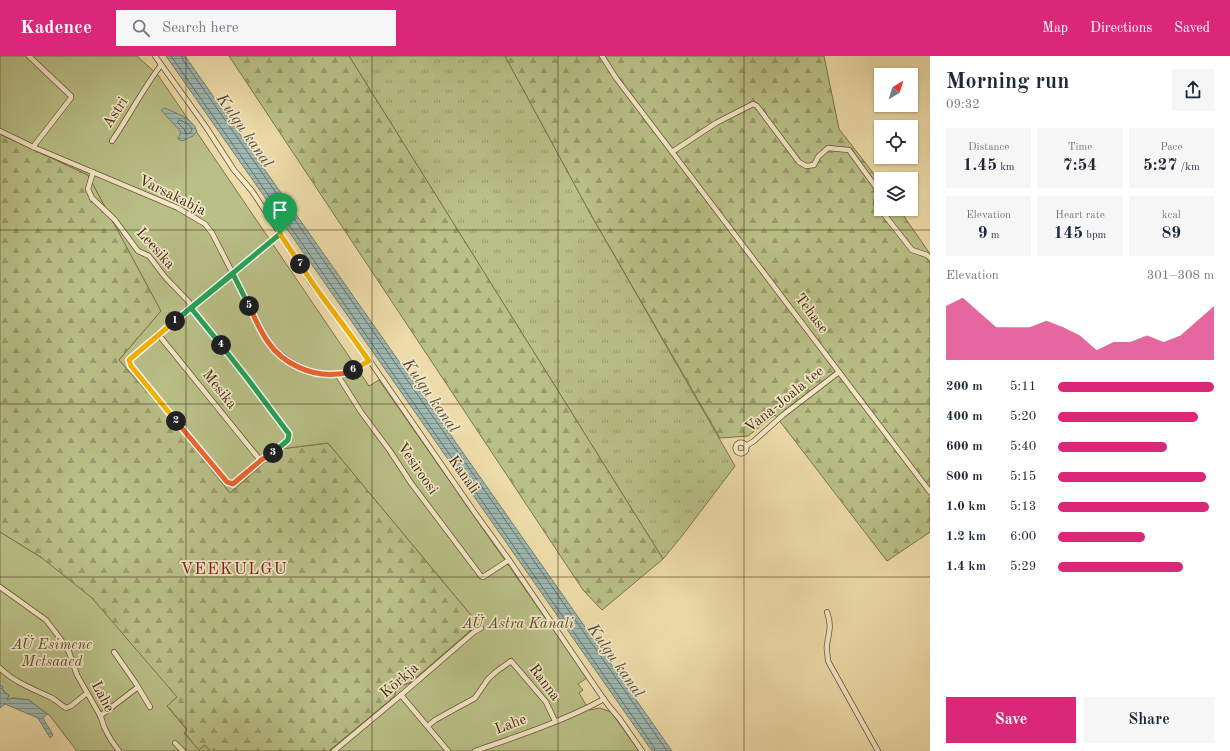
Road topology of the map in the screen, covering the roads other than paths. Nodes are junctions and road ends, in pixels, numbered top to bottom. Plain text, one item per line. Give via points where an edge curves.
1 (29, 56) edge
2 (154, 56) edge
3 (602, 56) edge
4 (161, 65) junction
5 (0, 131) edge
6 (112, 141) dead end
7 (33, 147) junction
8 (672, 152) junction
9 (93, 172) junction
10 (280, 234) junction
11 (930, 258) edge
12 (233, 274) junction
13 (191, 308) junction
14 (158, 334) junction
15 (369, 361) junction
16 (839, 372) junction
17 (338, 374) junction
18 (746, 446) dead end
19 (260, 460) junction
20 (930, 492) edge
21 (509, 560) junction
22 (0, 587) edge
23 (827, 612) dead end
24 (481, 628) dead end
25 (114, 652) dead end
26 (0, 668) edge
27 (138, 687) junction
28 (87, 693) junction
29 (402, 695) junction
30 (604, 699) junction
31 (150, 707) dead end
32 (100, 716) junction
33 (555, 721) junction
34 (428, 726) junction
35 (175, 743) dead end
36 (119, 751) edge
37 (183, 751) edge
38 (334, 751) edge
39 (448, 751) edge
40 (475, 751) edge
41 (642, 751) edge
42 (878, 751) edge

1 - 7 street via 71,98
2 - 4 street, Kanali
3 - 8 street, Tehase
4 - 6 street, Astri via 147,83
4 - 10 street, Kanali
5 - 7 street, Varsakabja
7 - 9 street, Varsakabja
8 - 11 street via 716,123 753,104 799,162 806,166 814,165 828,148 849,150 878,190 876,204 912,250
8 - 16 street, Tehase
9 - 12 street, Varsakabja via 178,208 205,224
9 - 13 street, Leesika via 88,189 92,198 115,220 138,251 149,256 189,302
10 - 12 street
10 - 15 street, Kanali via 311,283
12 - 13 street
12 - 17 street, Varsakabja via 268,342 278,354 310,372
13 - 14 street
13 - 19 street, Leesika via 289,434 288,440 267,458
14 - 19 street, Mesika
14 - 19 street via 129,360 131,366 227,482 233,484
15 - 17 street via 353,370
15 - 21 street, Kanali
16 - 18 street, Vana-Joala tee
16 - 20 street, Tehase
17 - 21 street, Vesiroosi via 361,412 411,483 481,576 488,575
21 - 30 street, Kanali
22 - 28 street, Lahe via 46,620 69,652
23 - 42 street via 830,620 828,661
24 - 29 street, Kõrkja
25 - 27 street
26 - 28 street via 19,682 66,708
27 - 31 street
27 - 32 street
28 - 32 street, Lahe
29 - 34 street
29 - 38 street, Kõrkja
30 - 33 street, Lahe
30 - 41 street, Kanali
32 - 36 street, Lahe
33 - 34 street, Ranna via 546,702 511,661 488,679 475,698
33 - 40 street, Lahe
34 - 39 street
35 - 37 street

